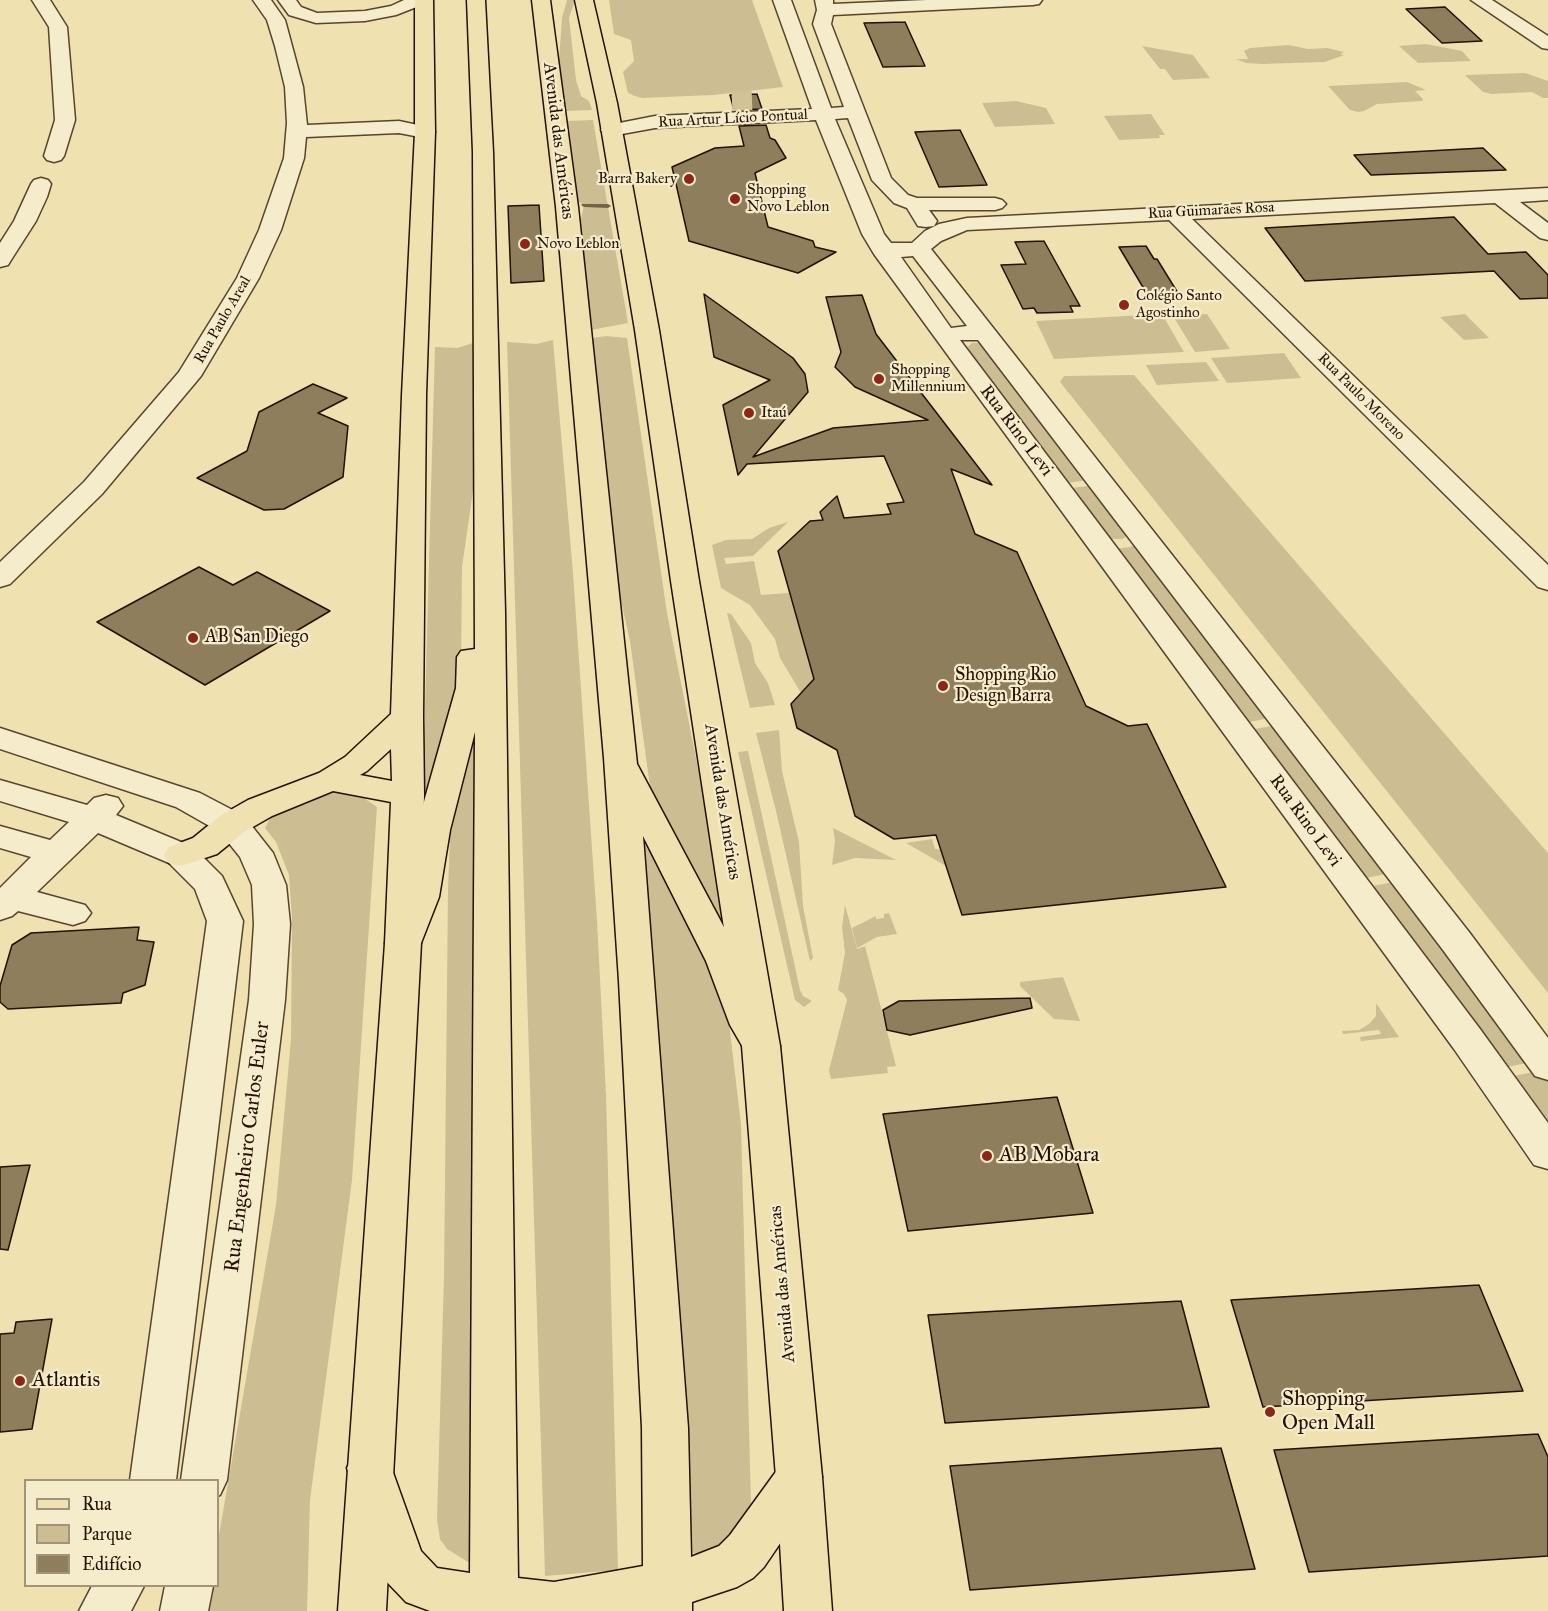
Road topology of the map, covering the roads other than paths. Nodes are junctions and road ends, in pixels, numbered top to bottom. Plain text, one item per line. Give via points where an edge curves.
1 (41, 0) edge
2 (262, 0) edge
3 (287, 0) edge
4 (418, 0) edge
5 (424, 0) edge
6 (476, 0) edge
7 (541, 0) edge
8 (555, 0) edge
9 (584, 0) edge
10 (782, 0) edge
11 (1033, 0) edge
12 (1480, 0) edge
13 (1509, 0) edge
14 (824, 11) edge
15 (789, 24) junction
16 (1548, 24) edge
17 (544, 33) junction
18 (1548, 44) edge
19 (849, 89) junction
20 (789, 96) junction
21 (732, 101) tunnel mouth
22 (621, 111) junction
23 (856, 112) junction
24 (824, 115) junction
25 (425, 122) junction
26 (297, 127) junction
27 (54, 156) dead end
28 (1548, 178) edge
29 (41, 184) dead end
30 (1548, 194) edge
31 (1500, 197) junction
32 (859, 200) junction
33 (908, 201) junction
34 (1174, 213) junction
35 (1548, 233) edge
36 (926, 242) junction
37 (882, 249) junction
38 (0, 260) edge
39 (985, 333) junction
40 (948, 340) junction
41 (1143, 537) junction
42 (1102, 544) junction
43 (0, 578) edge
44 (1548, 581) edge
45 (490, 612) junction
46 (407, 717) junction
47 (0, 738) edge
48 (620, 758) junction
49 (330, 780) junction
50 (132, 783) junction
51 (0, 790) edge
52 (408, 795) junction
53 (93, 818) junction
54 (232, 824) junction
55 (0, 837) edge
56 (56, 853) junction
57 (181, 855) junction
58 (5, 903) edge
59 (73, 913) dead end
60 (403, 943) junction
61 (761, 1046) junction
62 (1548, 1066) edge
63 (1548, 1154) edge
64 (370, 1468) junction
65 (799, 1477) junction
66 (153, 1479) edge
67 (204, 1479) edge
68 (119, 1587) edge
69 (189, 1587) edge
70 (667, 1598) edge
71 (493, 1605) edge
72 (564, 1608) edge
73 (103, 1611) edge
74 (184, 1611) edge
75 (362, 1611) edge
76 (808, 1611) edge

1 - 27 street via 58,27 65,101 65,120
2 - 26 street, Rua Paulo Areal via 276,20 284,46 294,87
3 - 4 street via 295,11 316,18 374,15
5 - 25 main road
6 - 45 main road via 482,96
7 - 17 main road, Avenida das Américas
8 - 17 main road via 552,24
9 - 22 main road, Avenida das Américas
10 - 15 street
11 - 14 street
12 - 18 street
13 - 16 street
14 - 15 street
14 - 19 street
15 - 20 street
17 - 48 main road, Avenida das Américas via 593,460
19 - 20 street, Rua Artur Lício Pontual
19 - 23 street
20 - 24 street
21 - 22 street, Rua Artur Lício Pontual
22 - 24 street, Rua Artur Lício Pontual via 655,122
22 - 61 main road, Avenida das Américas via 646,330
23 - 24 street, Rua Artur Lício Pontual
23 - 33 street via 882,180
24 - 32 street
25 - 26 street via 399,127
25 - 46 main road
26 - 43 street, Rua Paulo Areal via 294,158 270,230 248,278 189,376 93,488
28 - 33 street, Rua Guimarães Rosa via 995,204
29 - 38 street via 38,197
30 - 31 street, Rua Guimarães Rosa
31 - 34 street, Rua Guimarães Rosa
31 - 35 street
32 - 33 street, Rua Guimarães Rosa via 887,197
32 - 37 street
33 - 36 street via 931,228
34 - 36 street, Rua Guimarães Rosa via 967,224 947,229
34 - 44 street, Rua Paulo Moreno
36 - 37 street, Rua Guimarães Rosa via 903,251
36 - 39 street, Rua Rino Levi
37 - 40 street, Rua Rino Levi
39 - 40 street via 961,333
39 - 41 street, Rua Rino Levi
40 - 42 street, Rua Rino Levi
41 - 42 street
41 - 62 street, Rua Rino Levi
42 - 63 street, Rua Rino Levi
45 - 60 main road via 473,641 471,688 433,830 422,897
45 - 71 main road
46 - 49 main road via 363,758
46 - 52 main road
47 - 50 street
48 - 61 main road via 724,961
48 - 70 main road, Avenida das Américas via 638,981 665,1428
49 - 52 main road
49 - 54 main road via 260,808
50 - 53 street
50 - 54 street via 188,800
51 - 53 street
52 - 60 main road
53 - 56 street
53 - 57 street
54 - 57 main road via 205,846
54 - 67 street, Rua Engenheiro Carlos Euler via 256,853 268,885 272,924 267,1000
55 - 56 street
56 - 58 street
57 - 66 street via 210,884 225,921
58 - 59 street
60 - 64 main road
61 - 65 main road, Avenida das Américas
64 - 71 main road via 401,1563 412,1577 423,1586
64 - 75 main road
65 - 70 main road via 736,1562
65 - 76 main road, Avenida das Américas
68 - 73 street
69 - 74 street
70 - 72 main road
71 - 72 main road

